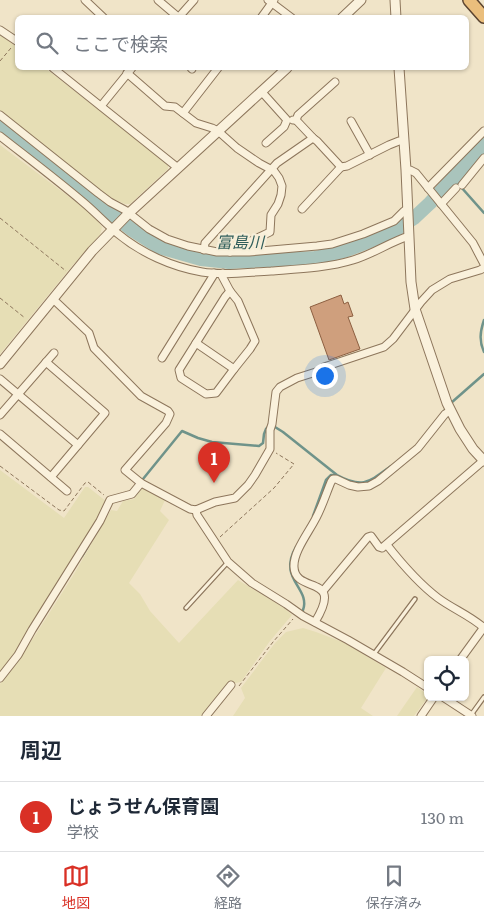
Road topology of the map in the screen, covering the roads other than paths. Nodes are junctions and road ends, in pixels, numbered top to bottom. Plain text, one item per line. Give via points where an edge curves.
1 (85, 0) edge
2 (158, 0) edge
3 (194, 0) edge
4 (361, 0) edge
5 (395, 0) edge
6 (469, 0) edge
7 (271, 1) edge
8 (101, 15) edge
9 (176, 15) edge
10 (180, 15) edge
11 (263, 15) edge
12 (288, 15) edge
13 (345, 15) edge
14 (396, 15) edge
15 (484, 17) edge
16 (0, 30) edge
17 (15, 41) edge
18 (56, 70) edge
19 (130, 70) edge
20 (216, 70) edge
21 (285, 70) edge
22 (399, 70) edge
23 (335, 82) dead end
24 (261, 91) junction
25 (101, 106) junction
26 (183, 112) junction
27 (0, 115) edge
28 (287, 120) junction
29 (296, 120) junction
30 (351, 121) dead end
31 (218, 131) junction
32 (484, 131) edge
33 (0, 136) edge
34 (313, 138) junction
35 (404, 141) junction
36 (266, 143) dead end
37 (370, 155) junction
38 (484, 158) edge
39 (341, 167) junction
40 (178, 168) junction
41 (271, 169) junction
42 (406, 170) junction
43 (429, 189) junction
44 (441, 203) junction
45 (302, 209) dead end
46 (408, 210) junction
47 (128, 215) junction
48 (114, 229) junction
49 (409, 233) junction
50 (204, 250) junction
51 (230, 252) junction
52 (484, 266) edge
53 (214, 273) junction
54 (223, 273) junction
55 (230, 291) junction
56 (53, 299) junction
57 (415, 309) junction
58 (196, 343) junction
59 (54, 353) dead end
60 (162, 358) dead end
61 (46, 362) junction
62 (0, 364) edge
63 (234, 370) junction
64 (0, 379) edge
65 (17, 394) junction
66 (450, 411) junction
67 (0, 415) edge
68 (0, 434) edge
69 (78, 445) junction
70 (484, 461) edge
71 (51, 477) junction
72 (141, 483) junction
73 (67, 491) dead end
74 (196, 510) junction
75 (387, 545) junction
76 (228, 562) junction
77 (323, 592) junction
78 (415, 599) dead end
79 (186, 608) dead end
80 (315, 622) junction
81 (484, 627) edge
82 (373, 654) junction
83 (463, 656) edge
84 (0, 678) edge
85 (231, 685) road end
86 (424, 686) edge
87 (484, 697) edge
88 (431, 701) edge
89 (449, 701) edge
90 (206, 716) edge
91 (421, 716) edge
92 (471, 716) edge

1 - 8 street
2 - 9 street
3 - 10 street
4 - 13 street
5 - 14 street
6 - 15 highway
7 - 11 street
7 - 12 street
16 - 17 street
18 - 25 street
19 - 25 street
19 - 26 street via 165,106
20 - 26 street
21 - 24 street
22 - 35 street
23 - 29 street
24 - 28 street
24 - 31 street
25 - 40 street
26 - 31 street via 196,123
27 - 47 street
28 - 29 street
28 - 36 street
29 - 34 street
30 - 37 street
31 - 40 street
31 - 41 street via 237,148
32 - 43 street
33 - 48 street
34 - 39 street
34 - 41 street
35 - 37 street via 390,144
35 - 42 street
37 - 39 street
38 - 44 street
39 - 45 street
40 - 47 street
41 - 50 street via 204,243
41 - 51 street via 282,186 271,216 270,232
42 - 43 street via 416,174
42 - 46 street
43 - 44 street
44 - 52 street via 473,243
46 - 49 street
46 - 51 street via 394,221 332,244
47 - 48 street
47 - 50 street via 167,239
48 - 53 street via 140,250 160,259 196,271
48 - 56 street
49 - 54 street via 353,260 332,265
49 - 57 street
50 - 51 street
52 - 57 street via 440,285
53 - 54 street
53 - 60 street
54 - 55 street
55 - 58 street
55 - 63 street via 238,301 255,341
56 - 62 street
56 - 72 street via 89,333 94,348 141,396 170,414 126,470
57 - 66 street
57 - 74 street via 394,339 384,347 324,367 280,387 276,392 270,449 252,480 235,498
58 - 63 street
58 - 63 street via 179,370 181,378 206,394 216,393
59 - 61 street
61 - 65 street
61 - 69 street via 105,413
64 - 65 street
65 - 67 street
65 - 69 street
66 - 70 street
66 - 77 street via 418,448 378,481 358,487 333,479 294,558 296,576
68 - 71 street
69 - 71 street
70 - 75 street
71 - 73 street
72 - 74 street
72 - 84 street via 132,494 110,500 18,655
74 - 76 street
75 - 77 street via 379,547 371,536 368,537
75 - 81 street via 419,582
76 - 79 lane
76 - 80 street via 252,583
77 - 80 street via 324,603
78 - 82 lane
80 - 82 street
81 - 83 street
82 - 86 street
85 - 90 street
87 - 92 lane
88 - 91 street
89 - 92 street

